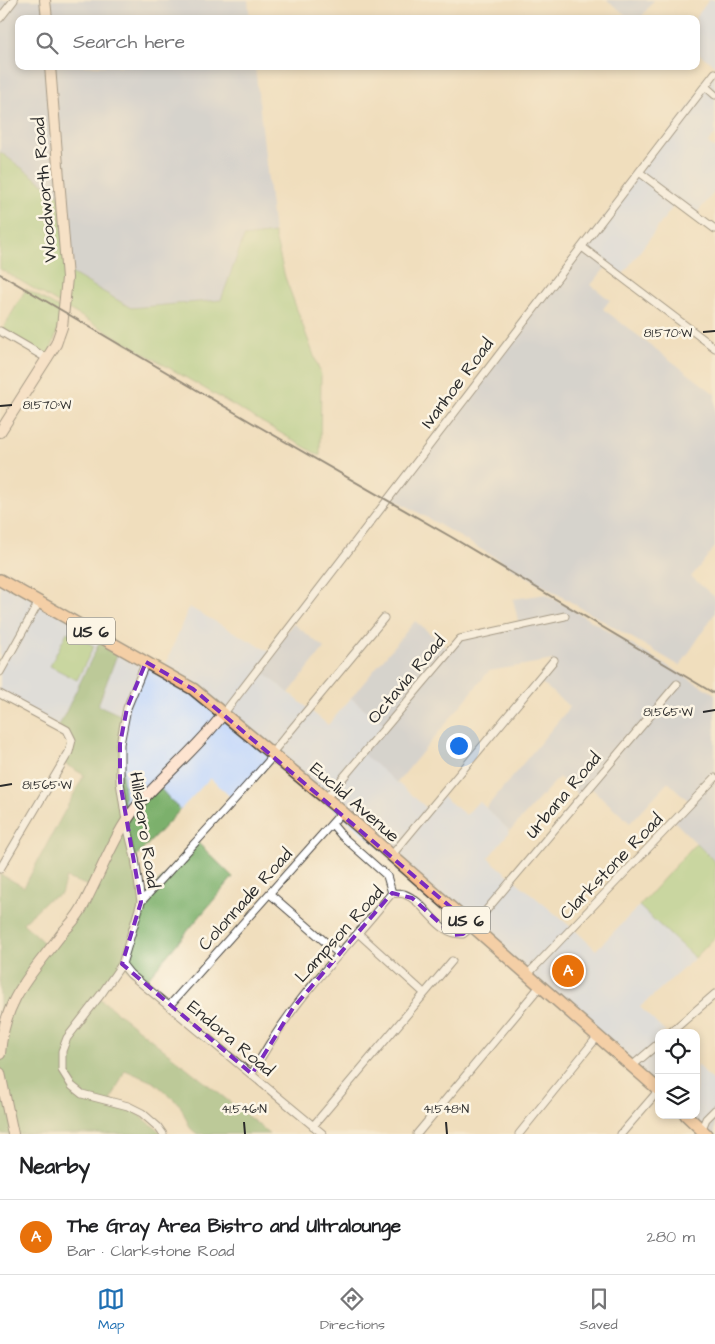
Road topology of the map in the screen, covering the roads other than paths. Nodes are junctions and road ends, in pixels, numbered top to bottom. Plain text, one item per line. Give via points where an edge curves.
1 (14, 0) edge
2 (45, 0) edge
3 (47, 15) edge
4 (0, 18) edge
5 (50, 70) edge
6 (715, 73) edge
7 (705, 86) junction
8 (715, 95) edge
9 (639, 172) junction
10 (715, 229) edge
11 (582, 247) junction
12 (0, 331) edge
13 (715, 348) edge
14 (48, 359) junction
15 (0, 432) edge
16 (0, 580) edge
17 (39, 602) junction
18 (565, 616) dead end
19 (384, 618) dead end
20 (554, 660) dead end
21 (146, 662) junction
22 (0, 672) edge
23 (676, 684) dead end
24 (0, 694) edge
25 (224, 713) junction
26 (272, 755) junction
27 (715, 778) edge
28 (326, 798) junction
29 (342, 812) junction
30 (126, 820) junction
31 (332, 824) junction
32 (391, 856) junction
33 (0, 870) edge
34 (392, 893) junction
35 (270, 894) junction
36 (141, 902) junction
37 (473, 926) junction
38 (358, 934) junction
39 (338, 953) junction
40 (452, 961) dead end
41 (122, 964) junction
42 (528, 974) junction
43 (541, 985) junction
44 (424, 993) junction
45 (715, 994) edge
46 (169, 1006) junction
47 (675, 1029) edge
48 (598, 1036) junction
49 (655, 1046) edge
50 (0, 1054) edge
51 (632, 1066) junction
52 (0, 1074) edge
53 (252, 1074) junction
54 (655, 1086) edge
55 (655, 1095) edge
56 (715, 1110) edge
57 (690, 1119) edge
58 (313, 1126) junction
59 (702, 1133) edge
60 (13, 1134) edge
61 (163, 1134) edge
62 (323, 1134) edge
63 (416, 1134) edge
64 (519, 1134) edge
65 (621, 1134) edge

1 - 4 street
2 - 3 street
5 - 14 street, Woodworth Road via 67,278 59,336
6 - 7 street, Ivanhoe Road
7 - 8 street
7 - 9 street, Ivanhoe Road
9 - 10 street
9 - 11 street, Ivanhoe Road
11 - 13 street
11 - 25 street, Ivanhoe Road
12 - 14 street
14 - 15 street, Woodworth Road
16 - 17 main road, Euclid Avenue / US 6
17 - 21 main road, Euclid Avenue / US 6
17 - 22 street
18 - 28 street, Octavia Road via 460,638
19 - 26 street
20 - 32 street
21 - 25 main road, Euclid Avenue / US 6 via 193,689
21 - 30 street, Hillsboro Road via 127,708 120,744 120,782
23 - 37 street, Urbana Road
24 - 33 street via 67,730 72,740 70,752
25 - 26 main road, Euclid Avenue / US 6
25 - 30 street via 209,734
26 - 28 main road, Euclid Avenue / US 6
26 - 36 street via 235,801
27 - 42 street, Clarkstone Road
28 - 29 main road, Euclid Avenue / US 6
29 - 31 street, Colonnade Road
29 - 32 main road, Euclid Avenue / US 6
30 - 36 street, Hillsboro Road
30 - 50 street via 81,910 9,1008 1,1035
31 - 34 street via 387,876
31 - 35 street, Colonnade Road
32 - 37 main road, Euclid Avenue / US 6
34 - 37 street, Lampson Road via 412,898 453,934 462,934
34 - 38 street, Lampson Road
35 - 39 street
35 - 46 street, Colonnade Road
36 - 41 street, Hillsboro Road
37 - 42 main road, Euclid Avenue / US 6
38 - 39 street, Lampson Road
38 - 44 street
39 - 53 street, Lampson Road via 268,1043
40 - 44 street
41 - 46 street, Endora Road
41 - 61 street, Hillsboro Road via 67,1038 62,1051 62,1070 72,1086 82,1094 142,1113
42 - 43 main road, Euclid Avenue / US 6
43 - 48 main road, Euclid Avenue / US 6
43 - 63 street
44 - 58 street
45 - 47 street
46 - 53 street, Endora Road
48 - 51 main road, Euclid Avenue / US 6
48 - 64 street
49 - 51 street
51 - 54 main road, Euclid Avenue / US 6
52 - 60 street
53 - 58 street, Endora Road
55 - 65 street
56 - 59 street via 706,1119
57 - 59 main road
58 - 62 street, Endora Road

